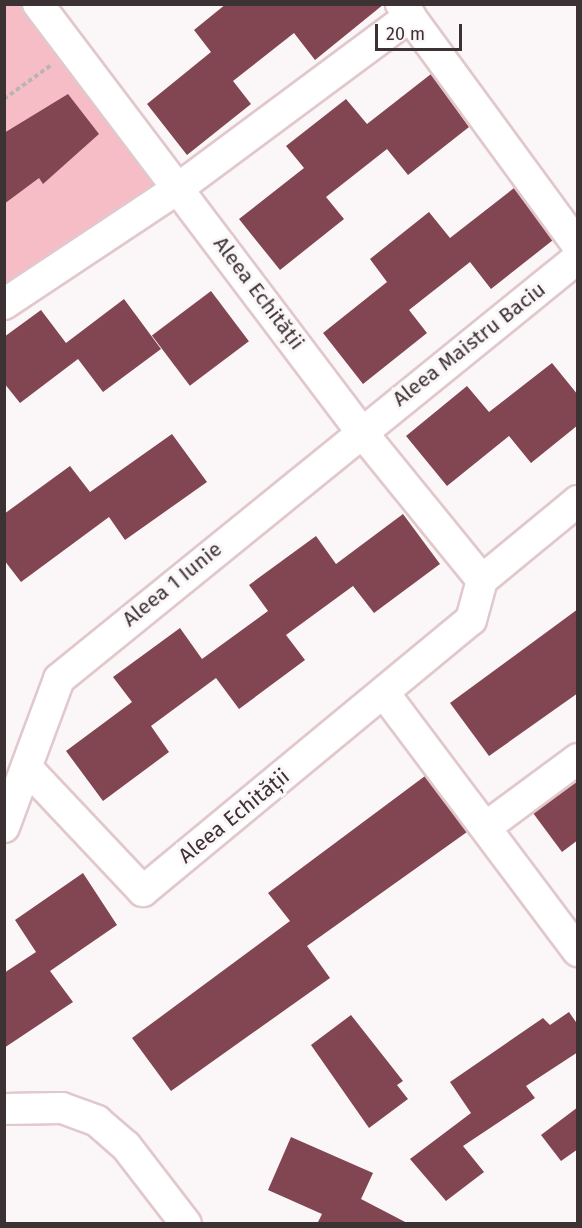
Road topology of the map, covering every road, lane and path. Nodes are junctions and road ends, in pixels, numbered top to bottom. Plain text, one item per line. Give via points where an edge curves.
1 (38, 4) edge
2 (405, 10) edge
3 (73, 49) junction
4 (4, 99) edge
5 (180, 187) junction
6 (578, 246) edge
7 (578, 258) edge
8 (4, 304) edge
9 (360, 430) junction
10 (578, 501) edge
11 (482, 580) junction
12 (384, 693) junction
13 (578, 759) edge
14 (27, 768) junction
15 (4, 827) edge
16 (486, 827) junction
17 (578, 951) edge
18 (4, 1109) edge
19 (186, 1224) edge

1 - 3 street, Aleea Echității
2 - 5 street
2 - 6 street
3 - 4 path
3 - 5 street, Aleea Echității
5 - 8 street
5 - 9 street, Aleea Echității
7 - 9 street, Aleea Maistru Baciu
9 - 11 street, Aleea Echității
9 - 14 street, Aleea 1 Iunie via 59,679 45,705
10 - 11 street
11 - 12 street, Aleea Echității via 471,620
12 - 14 street, Aleea Echității via 143,891
12 - 16 street
13 - 16 street
14 - 15 street
16 - 17 street
18 - 19 street via 63,1108 97,1121 126,1146

